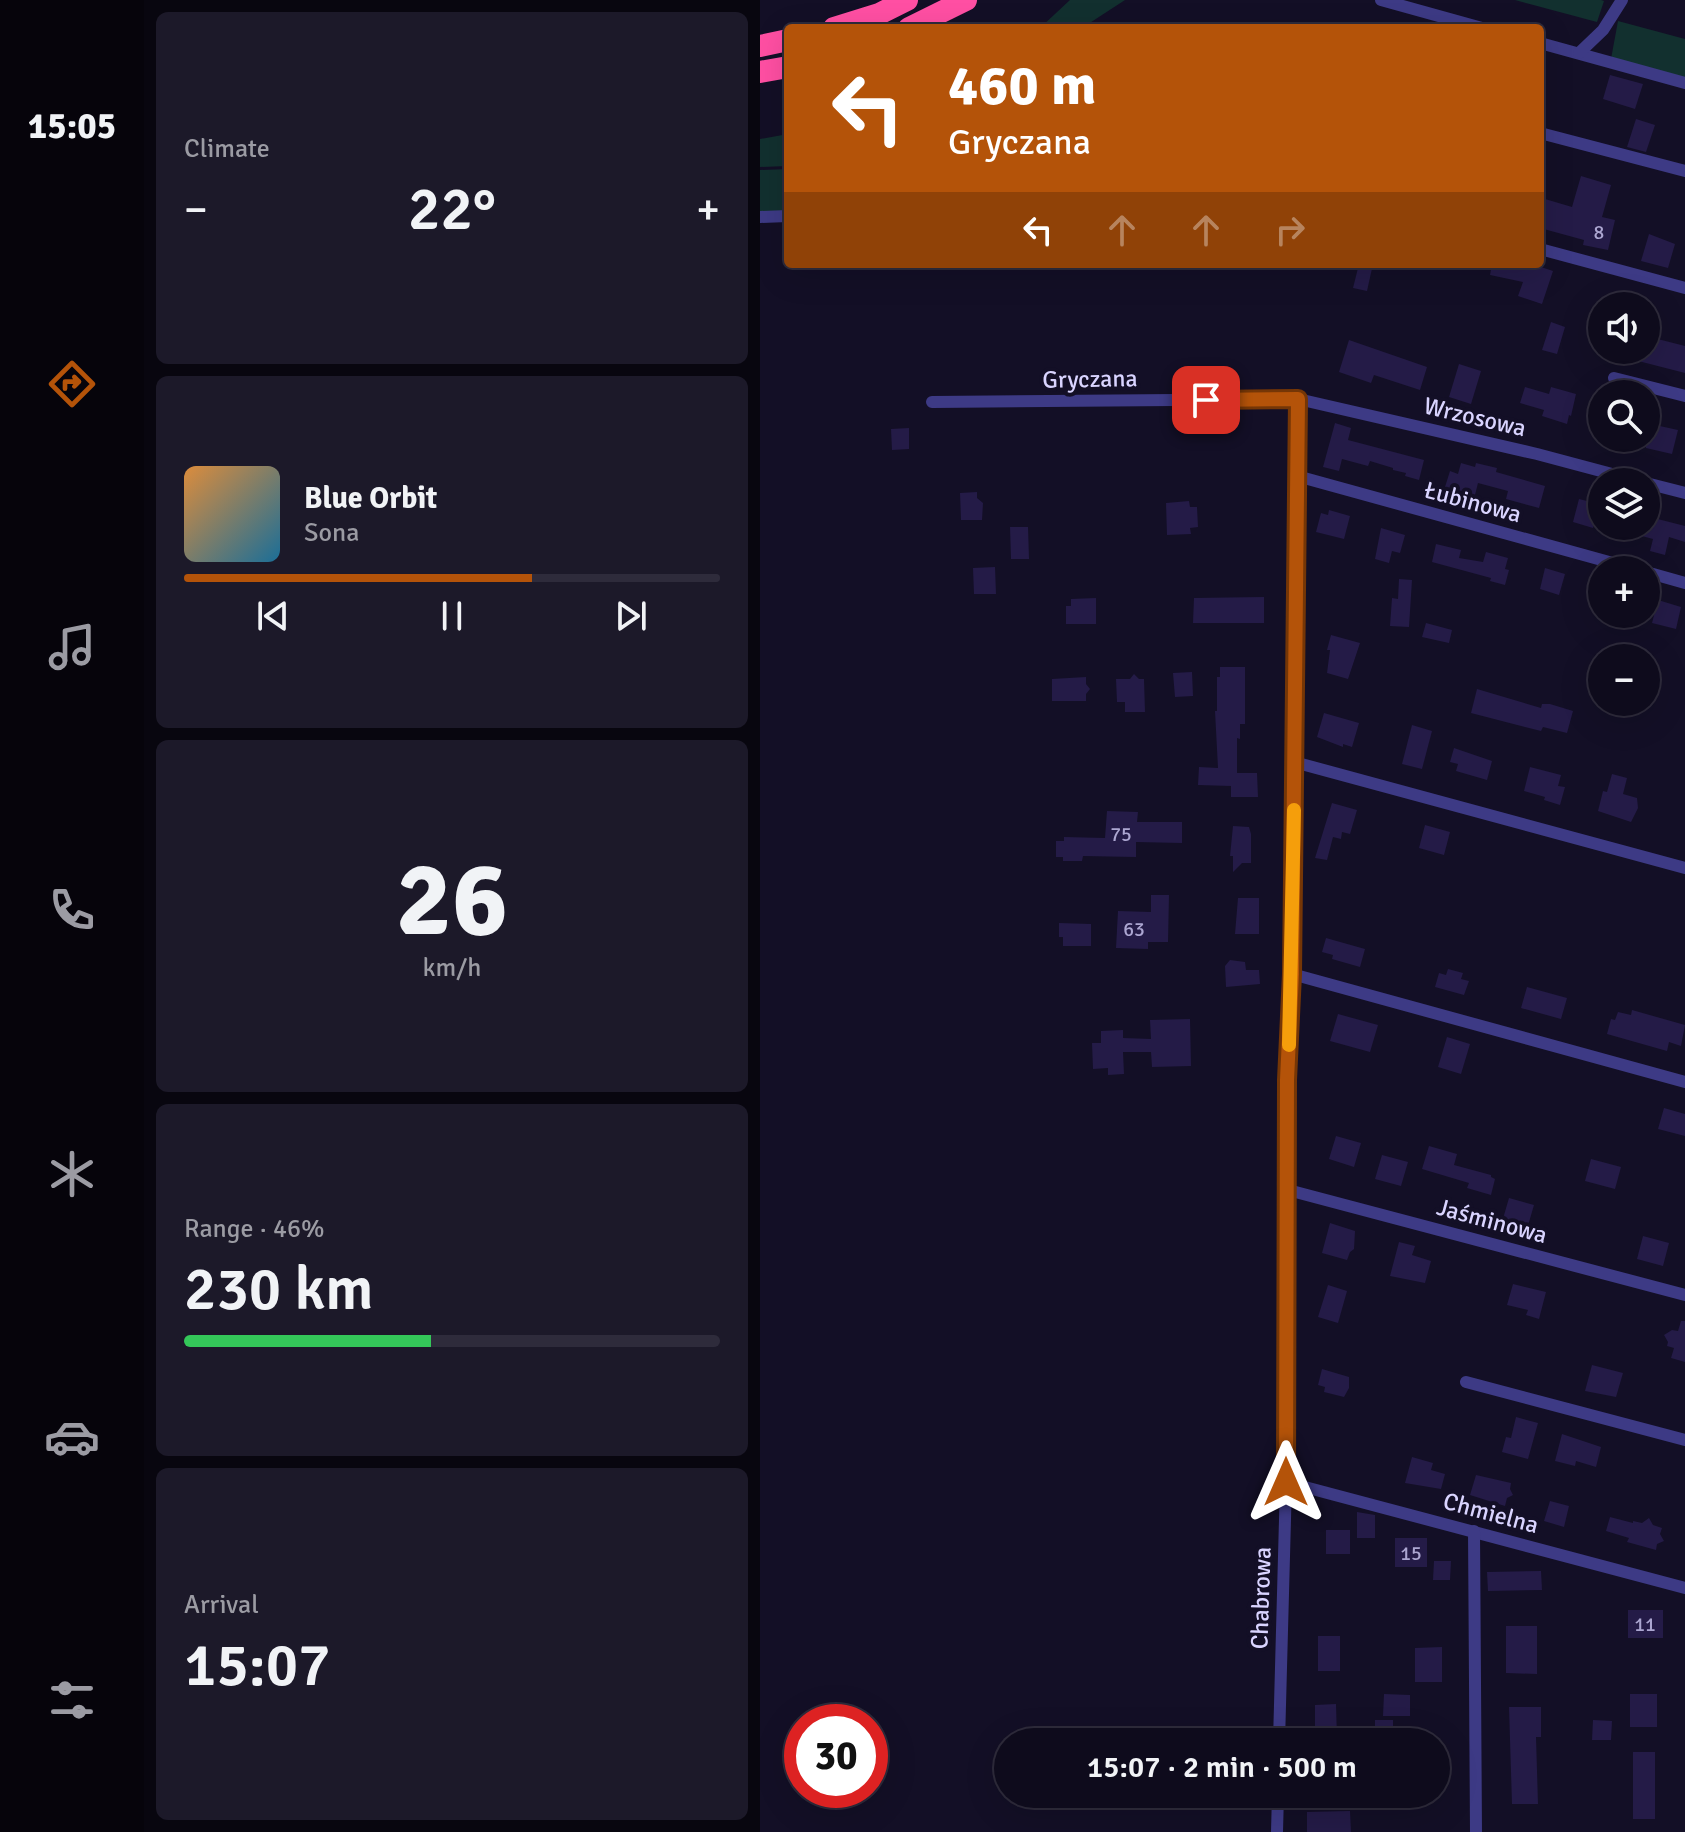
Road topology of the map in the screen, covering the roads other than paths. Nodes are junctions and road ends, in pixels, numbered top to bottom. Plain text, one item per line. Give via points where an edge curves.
1 (907, 0) edge
2 (966, 0) edge
3 (1381, 0) edge
4 (1622, 0) edge
5 (847, 24) edge
6 (917, 24) edge
7 (1468, 24) edge
8 (784, 41) edge
9 (1544, 44) edge
10 (760, 46) edge
11 (1579, 53) junction
12 (784, 68) edge
13 (760, 72) edge
14 (1685, 83) edge
15 (1544, 134) edge
16 (1685, 171) edge
17 (784, 216) edge
18 (760, 217) edge
19 (1544, 250) edge
20 (1685, 288) edge
21 (1614, 378) dead end
22 (1685, 396) edge
23 (1298, 399) junction
24 (932, 402) dead end
25 (1590, 468) edge
26 (1297, 476) junction
27 (1660, 486) edge
28 (1685, 493) edge
29 (1588, 556) edge
30 (1660, 576) edge
31 (1685, 583) edge
32 (1294, 762) junction
33 (1685, 868) edge
34 (1292, 974) junction
35 (1685, 1082) edge
36 (1288, 1190) junction
37 (1685, 1295) edge
38 (1466, 1382) dead end
39 (1685, 1440) edge
40 (1286, 1482) junction
41 (1474, 1531) junction
42 (1685, 1588) edge
43 (1279, 1728) edge
44 (1278, 1808) edge
45 (1277, 1832) edge
46 (1476, 1832) edge

1 - 5 highway
2 - 6 highway
3 - 7 street
4 - 11 street via 1603,30
8 - 10 highway
9 - 11 street
11 - 14 street
12 - 13 highway
15 - 16 street
17 - 18 street
19 - 20 street
21 - 22 street
23 - 24 street, Gryczana
23 - 25 street, Wrzosowa
23 - 26 street, Chabrowa
26 - 29 street, Łubinowa
26 - 32 street, Chabrowa
27 - 28 street, Wrzosowa
30 - 31 street
32 - 33 street
32 - 34 street, Chabrowa
34 - 35 street
34 - 36 street, Chabrowa
36 - 37 street, Jaśminowa
36 - 40 street, Chabrowa
38 - 39 street
40 - 41 street, Chmielna
40 - 43 street, Chabrowa
41 - 42 street, Chmielna
41 - 46 street
44 - 45 street

